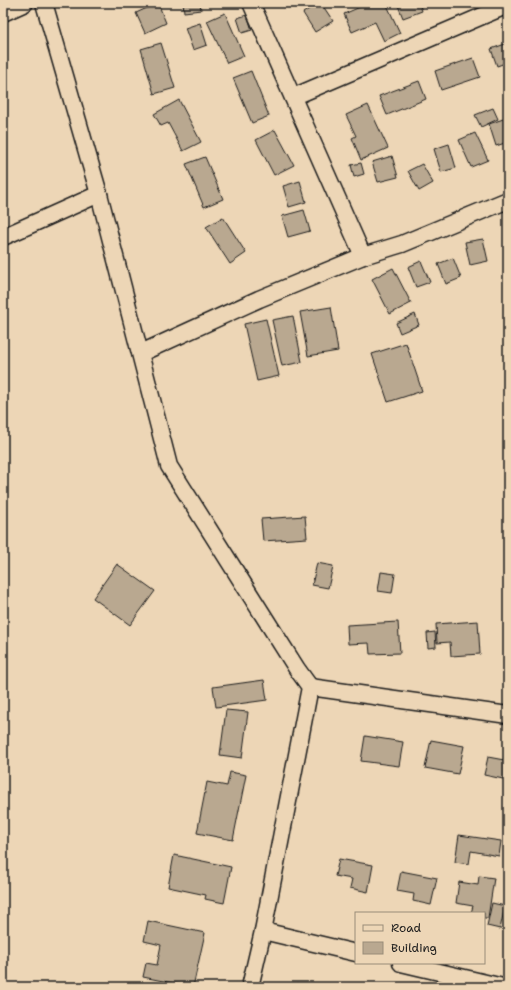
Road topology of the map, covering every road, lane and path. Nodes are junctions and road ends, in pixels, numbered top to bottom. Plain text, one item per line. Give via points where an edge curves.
1 (26, 3) edge
2 (44, 3) edge
3 (251, 3) edge
4 (508, 5) edge
5 (3, 13) edge
6 (293, 97) junction
7 (99, 194) junction
8 (508, 200) edge
9 (3, 237) edge
10 (363, 256) junction
11 (141, 353) junction
12 (310, 687) junction
13 (508, 715) edge
14 (264, 931) junction
15 (355, 952) edge
16 (405, 964) edge
17 (250, 987) edge
18 (503, 987) edge

1 - 5 street
2 - 7 street
3 - 6 street
4 - 6 street
6 - 10 street
7 - 9 street
7 - 11 street
8 - 10 street via 402,244
10 - 11 street via 259,299
11 - 12 street via 169,466 296,669
12 - 13 street
12 - 14 street
14 - 15 street
14 - 17 street
16 - 18 street

